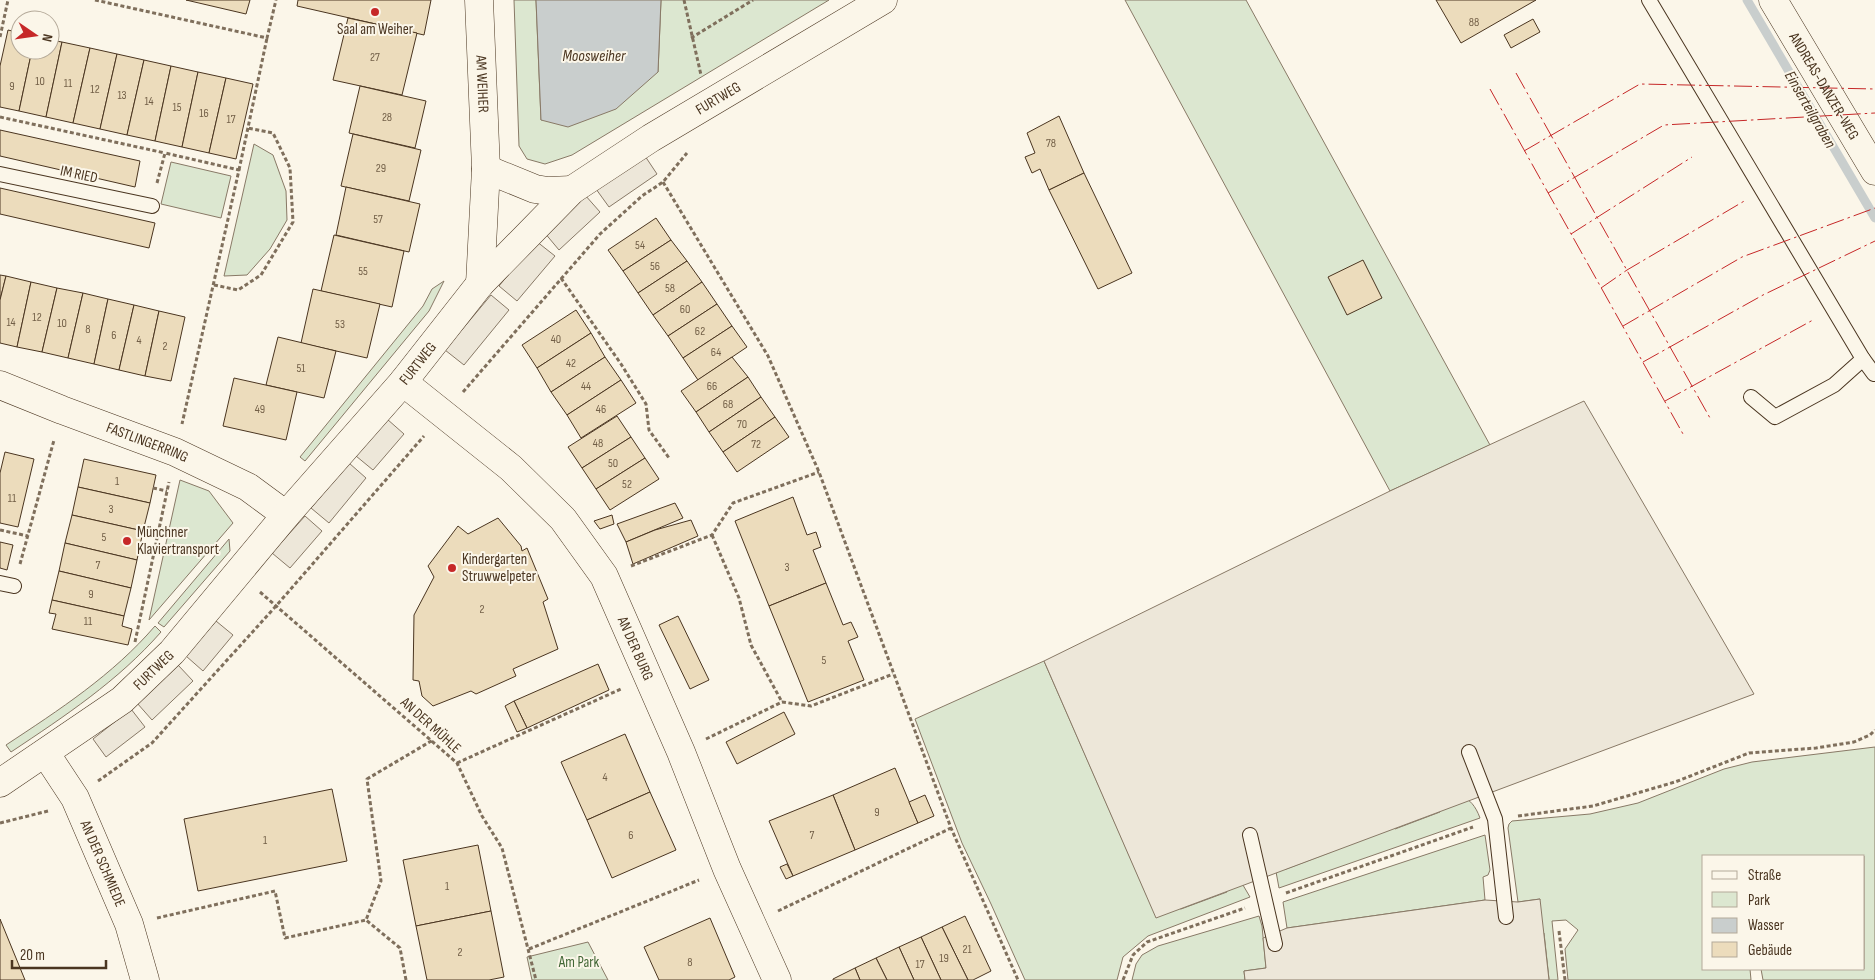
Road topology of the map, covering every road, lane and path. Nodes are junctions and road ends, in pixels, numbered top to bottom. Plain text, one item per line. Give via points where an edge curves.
1 (8, 0) edge
2 (95, 0) edge
3 (276, 0) edge
4 (480, 0) edge
5 (684, 0) edge
6 (753, 0) edge
7 (883, 0) edge
8 (1649, 0) edge
9 (1773, 0) edge
10 (112, 2) edge
11 (0, 37) edge
12 (267, 38) junction
13 (691, 38) junction
14 (712, 102) junction
15 (0, 117) edge
16 (248, 128) junction
17 (165, 153) junction
18 (688, 153) dead end
19 (486, 168) junction
20 (239, 170) junction
21 (1875, 171) edge
22 (0, 174) edge
23 (664, 182) junction
24 (572, 190) junction
25 (152, 206) joint
26 (561, 278) junction
27 (480, 284) junction
28 (214, 285) junction
29 (1863, 359) junction
30 (1874, 374) edge
31 (403, 382) junction
32 (0, 385) edge
33 (1751, 397) dead end
34 (62, 410) junction
35 (444, 414) junction
36 (175, 452) junction
37 (669, 458) dead end
38 (820, 472) junction
39 (153, 488) dead end
40 (167, 491) junction
41 (286, 515) junction
42 (0, 530) edge
43 (712, 535) junction
44 (28, 536) junction
45 (237, 572) junction
46 (604, 576) junction
47 (7, 584) edge
48 (276, 606) junction
49 (135, 642) dead end
50 (893, 674) junction
51 (648, 676) junction
52 (782, 702) junction
53 (433, 740) junction
54 (681, 752) junction
55 (1469, 752) dead end
56 (46, 754) junction
57 (457, 762) junction
58 (0, 783) edge
59 (75, 798) junction
60 (0, 824) edge
61 (951, 828) junction
62 (1250, 836) dead end
63 (727, 869) junction
64 (1506, 917) dead end
65 (366, 920) junction
66 (752, 923) junction
67 (129, 924) junction
68 (1559, 931) dead end
69 (1275, 944) dead end
70 (529, 949) junction
71 (145, 980) edge
72 (406, 980) edge
73 (536, 980) edge
74 (777, 980) edge
75 (1018, 980) edge
76 (1565, 980) edge

1 - 11 path
2 - 10 path
3 - 12 path
4 - 19 street, AM WEIHER
5 - 13 path
6 - 13 path
7 - 14 street, FURTWEG
8 - 29 lane
9 - 21 street, ANDREAS-DANZER-WEG
10 - 12 path
12 - 16 path
13 - 14 path via 702,80
14 - 24 street, FURTWEG
15 - 17 path
16 - 20 path
16 - 28 path via 273,133 290,168 293,222 261,275 238,290
17 - 20 path
17 - 25 path
18 - 23 path
19 - 24 street via 535,189
19 - 27 street, AM WEIHER
20 - 28 path
22 - 25 lane, IM RIED
23 - 26 path via 642,196 600,234
23 - 38 path via 768,356
24 - 27 street, FURTWEG
26 - 35 path
26 - 37 path via 646,404 649,430
27 - 31 street, FURTWEG
28 - 36 path
29 - 30 lane
29 - 33 lane via 1834,385 1775,417
31 - 35 street, AN DER BURG
31 - 41 street, FURTWEG
32 - 34 street, FASTLINGERRING
34 - 36 street, FASTLINGERRING
34 - 44 path
35 - 46 street, AN DER BURG via 512,468 556,513
35 - 48 path
36 - 40 path
36 - 41 street, FASTLINGERRING via 248,487
38 - 43 path via 733,503
38 - 50 path
39 - 40 path
40 - 49 path
41 - 45 street, FURTWEG
42 - 44 path
43 - 46 path
43 - 52 path via 739,598 751,645
44 - 47 path
45 - 48 path, AN DER MÜHLE
45 - 56 street, FURTWEG via 172,652 122,700
46 - 51 street, AN DER BURG
48 - 53 path, AN DER MÜHLE
48 - 59 path via 152,743
50 - 52 path via 811,706
50 - 61 path
51 - 54 street, AN DER BURG
51 - 57 path
52 - 54 path
53 - 57 path, AN DER MÜHLE
53 - 65 path via 367,779 381,881
54 - 63 street, AN DER BURG
55 - 64 lane via 1495,819
56 - 58 street, FURTWEG
56 - 59 street, AN DER SCHMIEDE
57 - 70 path, AN DER MÜHLE via 482,816 502,848
59 - 60 path via 57,808
59 - 67 street, AN DER SCHMIEDE
61 - 66 path
61 - 75 path
62 - 69 lane
63 - 66 street, AN DER BURG
63 - 70 path
65 - 67 path via 285,938 275,891
65 - 72 path via 400,948
66 - 74 street, AN DER BURG
67 - 71 street, AN DER SCHMIEDE
68 - 76 path
70 - 73 path, AN DER MÜHLE

